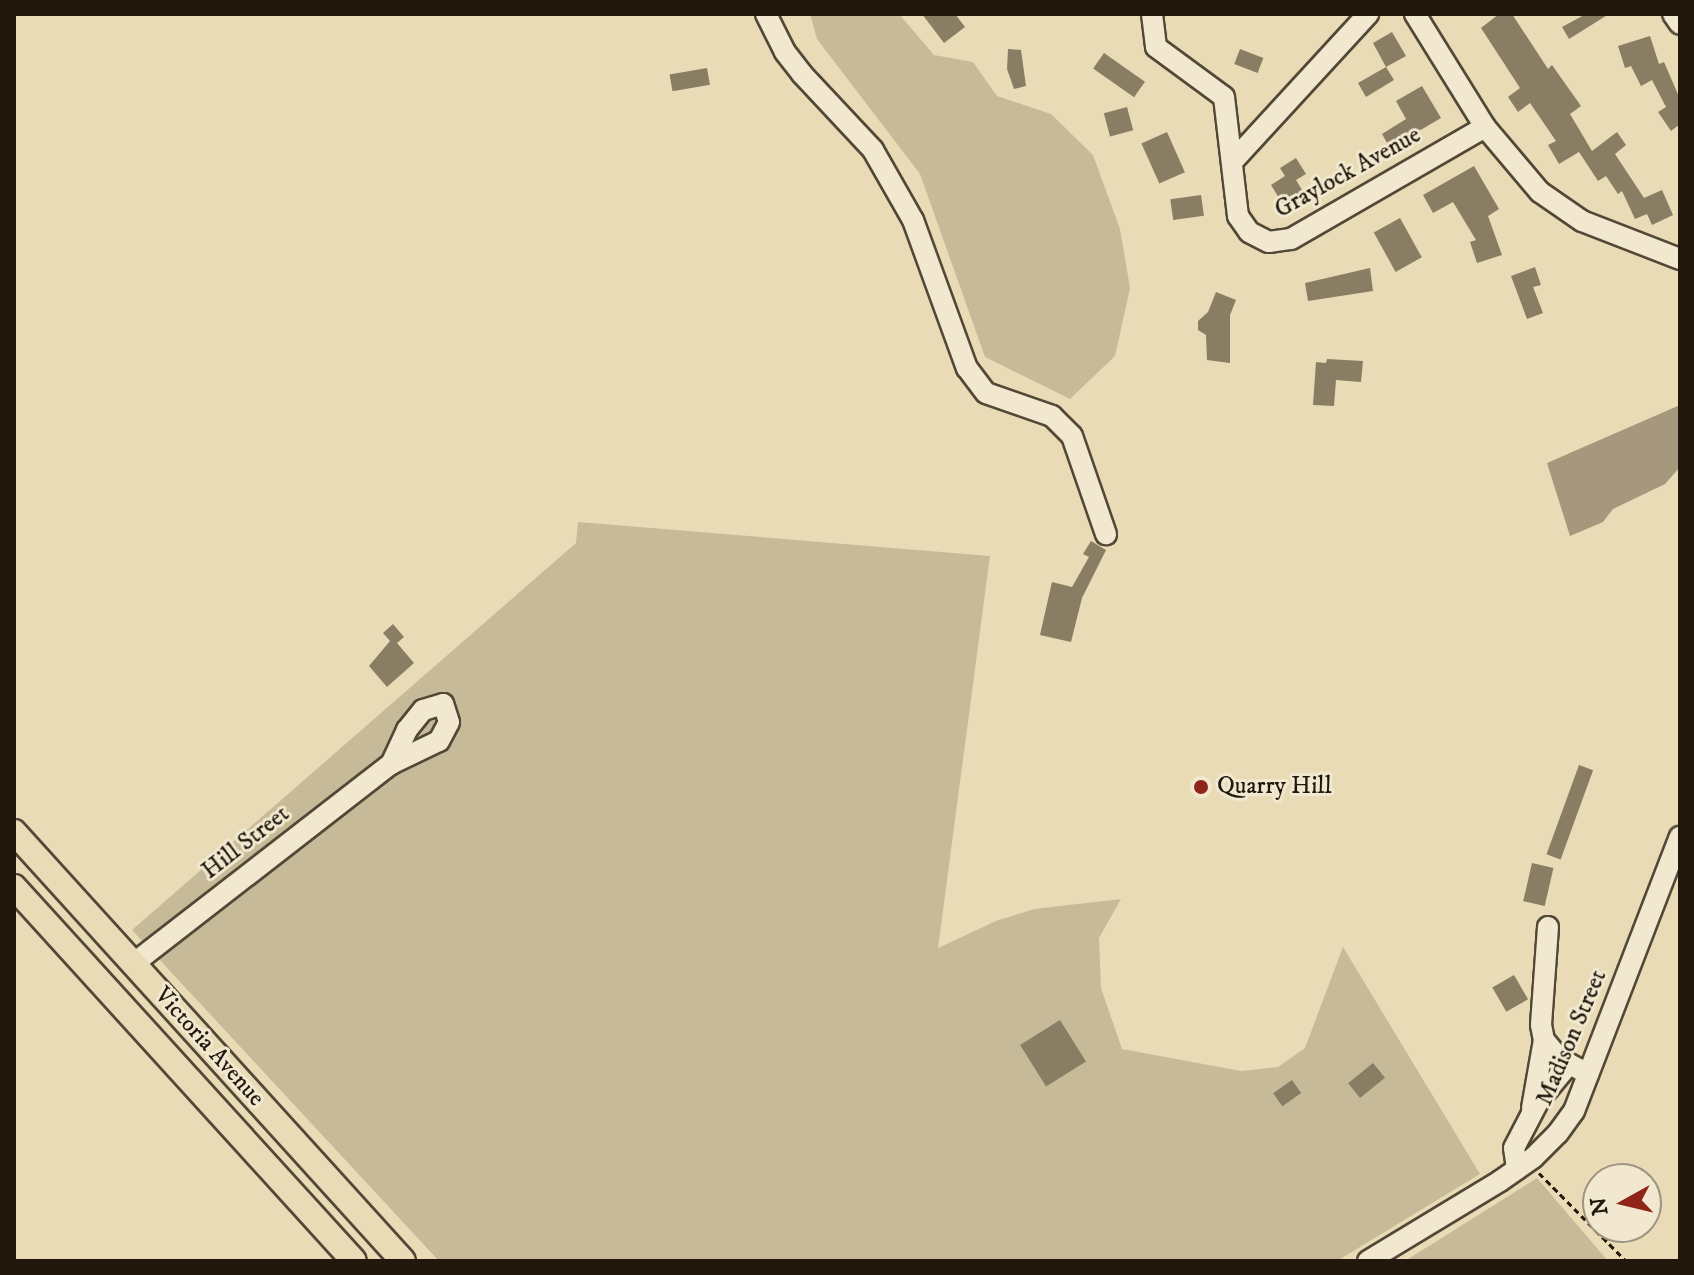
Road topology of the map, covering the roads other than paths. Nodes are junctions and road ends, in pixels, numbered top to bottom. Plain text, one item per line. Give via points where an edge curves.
1 (766, 14) edge
2 (1152, 14) edge
3 (1368, 14) edge
4 (1415, 14) edge
5 (1673, 14) edge
6 (1680, 24) edge
7 (1485, 127) junction
8 (1233, 161) junction
9 (1680, 259) edge
10 (1106, 534) dead end
11 (391, 764) dead end
12 (14, 832) edge
13 (1680, 837) edge
14 (14, 887) edge
15 (1548, 927) dead end
16 (133, 964) junction
17 (1544, 1040) junction
18 (1569, 1064) junction
19 (1588, 1074) junction
20 (1532, 1112) junction
21 (1522, 1165) junction
22 (354, 1261) edge
23 (403, 1261) edge
24 (1368, 1261) edge

1 - 10 street via 802,74 873,150 913,220 967,368 986,393 1052,416 1072,436
2 - 8 street, Graylock Avenue via 1156,47 1224,97
3 - 8 street
4 - 7 street
5 - 6 street
7 - 8 street, Graylock Avenue via 1291,239 1269,242 1249,232 1238,216
7 - 9 street via 1540,192 1582,221
11 - 16 street, Hill Street
12 - 16 main road, Victoria Avenue
13 - 19 street, Madison Street
14 - 22 main road, Victoria Avenue
15 - 17 street
16 - 23 main road, Victoria Avenue
17 - 18 street
17 - 20 street
18 - 19 street
18 - 20 street
19 - 21 street, Madison Street via 1574,1111
20 - 21 street via 1514,1148
21 - 24 street, Madison Street

